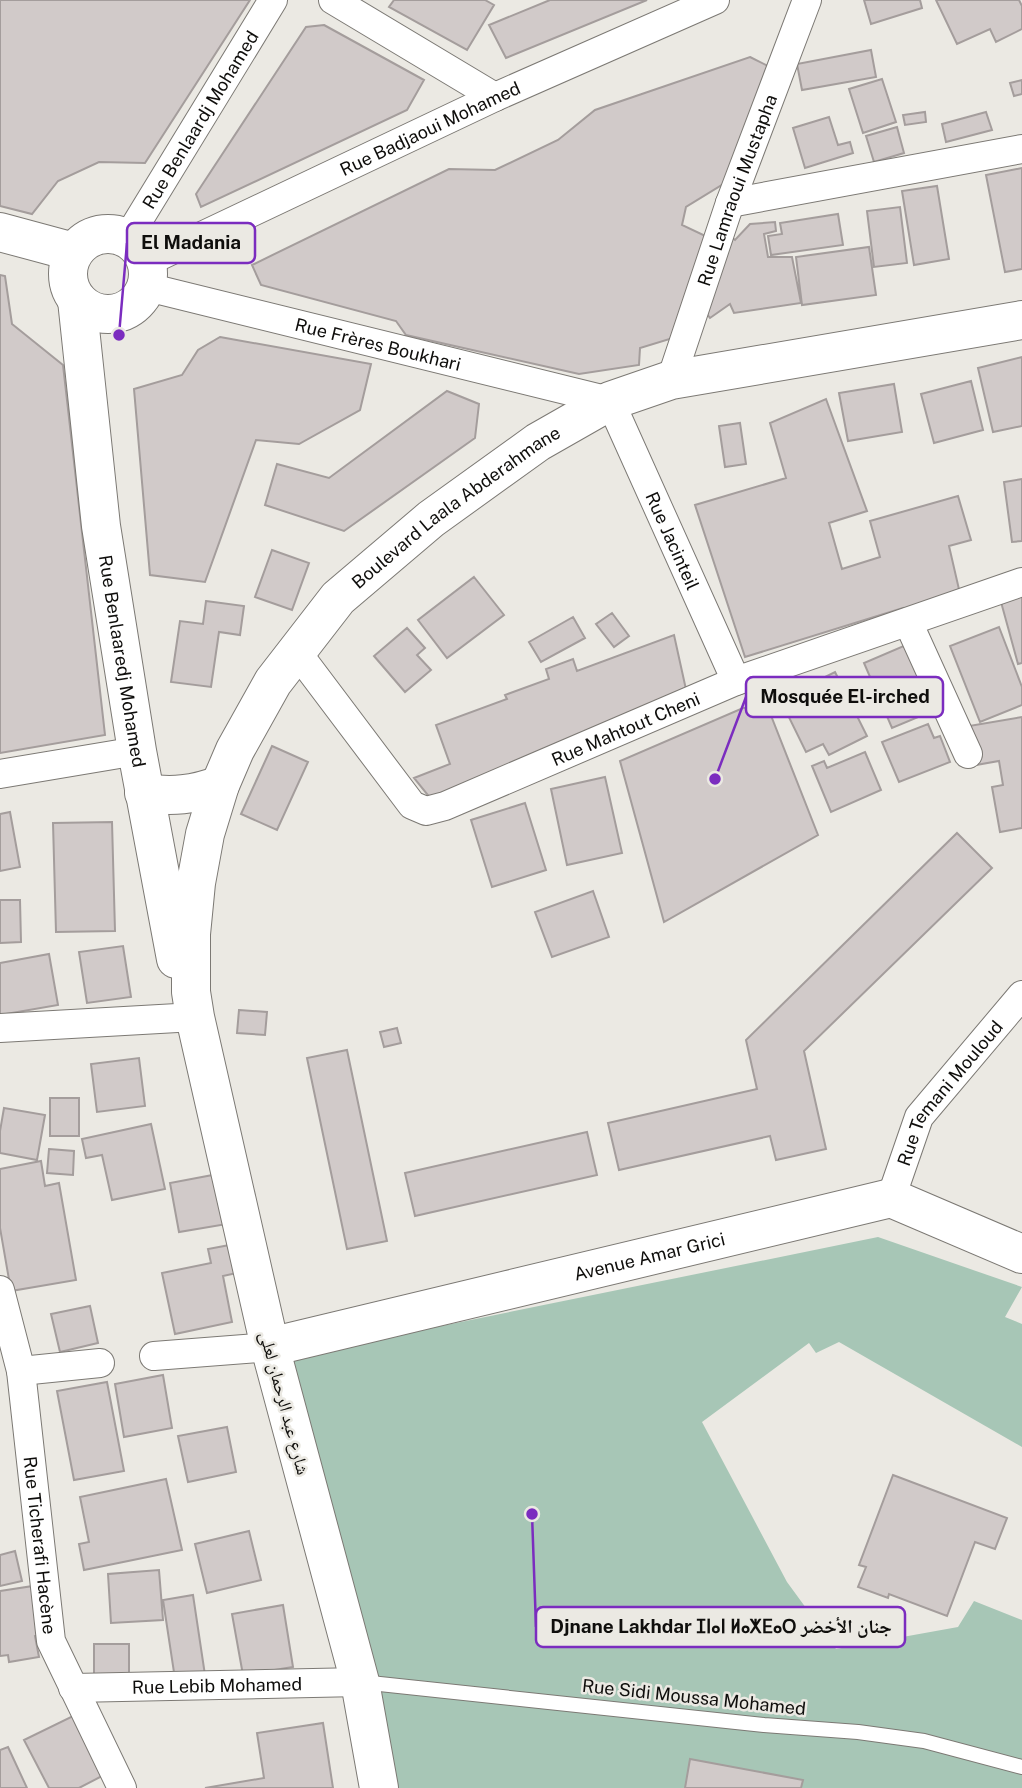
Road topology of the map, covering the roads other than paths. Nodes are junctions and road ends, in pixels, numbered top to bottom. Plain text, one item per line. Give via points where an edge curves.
1 (273, 0) edge
2 (334, 0) edge
3 (715, 0) edge
4 (807, 0) edge
5 (495, 97) junction
6 (1022, 149) edge
7 (730, 203) junction
8 (0, 232) edge
9 (74, 252) junction
10 (140, 263) junction
11 (77, 300) junction
12 (1022, 320) edge
13 (671, 380) junction
14 (610, 401) junction
15 (1022, 582) edge
16 (908, 622) junction
17 (296, 651) junction
18 (736, 681) junction
19 (137, 751) junction
20 (968, 754) dead end
21 (0, 774) edge
22 (220, 785) junction
23 (145, 793) junction
24 (1022, 995) edge
25 (195, 1017) junction
26 (0, 1028) edge
27 (891, 1198) junction
28 (1022, 1255) edge
29 (0, 1290) edge
30 (270, 1347) junction
31 (154, 1356) dead end
32 (100, 1363) dead end
33 (21, 1371) junction
34 (360, 1682) junction
35 (73, 1688) junction
36 (1022, 1767) edge
37 (122, 1788) edge
38 (379, 1788) edge

1 - 10 street, Rue Benlaardj Mohamed
2 - 5 street
3 - 5 street, Rue Badjaoui Mohamed
4 - 7 street, Rue Lamraoui Mustapha
5 - 10 street, Rue Badjaoui Mohamed
6 - 7 street
7 - 13 street, Rue Lamraoui Mustapha
8 - 9 main road
9 - 10 main road via 92,237 104,234
9 - 11 main road via 68,277
10 - 11 main road via 141,298 133,306 121,312 98,313
10 - 14 street, Rue Frères Boukhari
11 - 19 main road, Rue Benlaaredj Mohamed via 101,526
12 - 13 main road, Boulevard Laala Abderahmane
13 - 14 main road, Boulevard Laala Abderahmane
14 - 17 main road, Boulevard Laala Abderahmane via 538,442 431,519 338,598
14 - 18 street, Rue Jacinteil
15 - 16 street, Rue Mahtout Cheni
16 - 18 street, Rue Mahtout Cheni
16 - 20 street
17 - 18 street, Rue Mahtout Cheni via 412,805 426,811
17 - 22 main road, Boulevard Laala Abderahmane via 253,715
19 - 21 street
19 - 23 main road, Rue Benlaaredj Mohamed
22 - 23 main road via 183,795
22 - 25 main road, Boulevard Laala Abderahmane via 196,884 191,934
23 - 25 main road, Rue Benlaaredj Mohamed via 180,984
24 - 27 street, Rue Temani Mouloud via 919,1117
25 - 26 street
25 - 30 main road, شارع عبد الرحمان لعلى
27 - 28 main road
27 - 30 main road, Avenue Amar Grici
29 - 33 street, Rue Ticherafi Hacène
30 - 31 street
30 - 34 main road, شارع عبد الرحمان لعلى
32 - 33 street
33 - 35 street, Rue Ticherafi Hacène via 51,1641
34 - 35 street, Rue Lebib Mohamed
34 - 36 lane, Rue Sidi Moussa Mohamed via 858,1732 924,1741
34 - 38 main road, شارع عبد الرحمان لعلى
35 - 37 street, Rue Ticherafi Hacène

